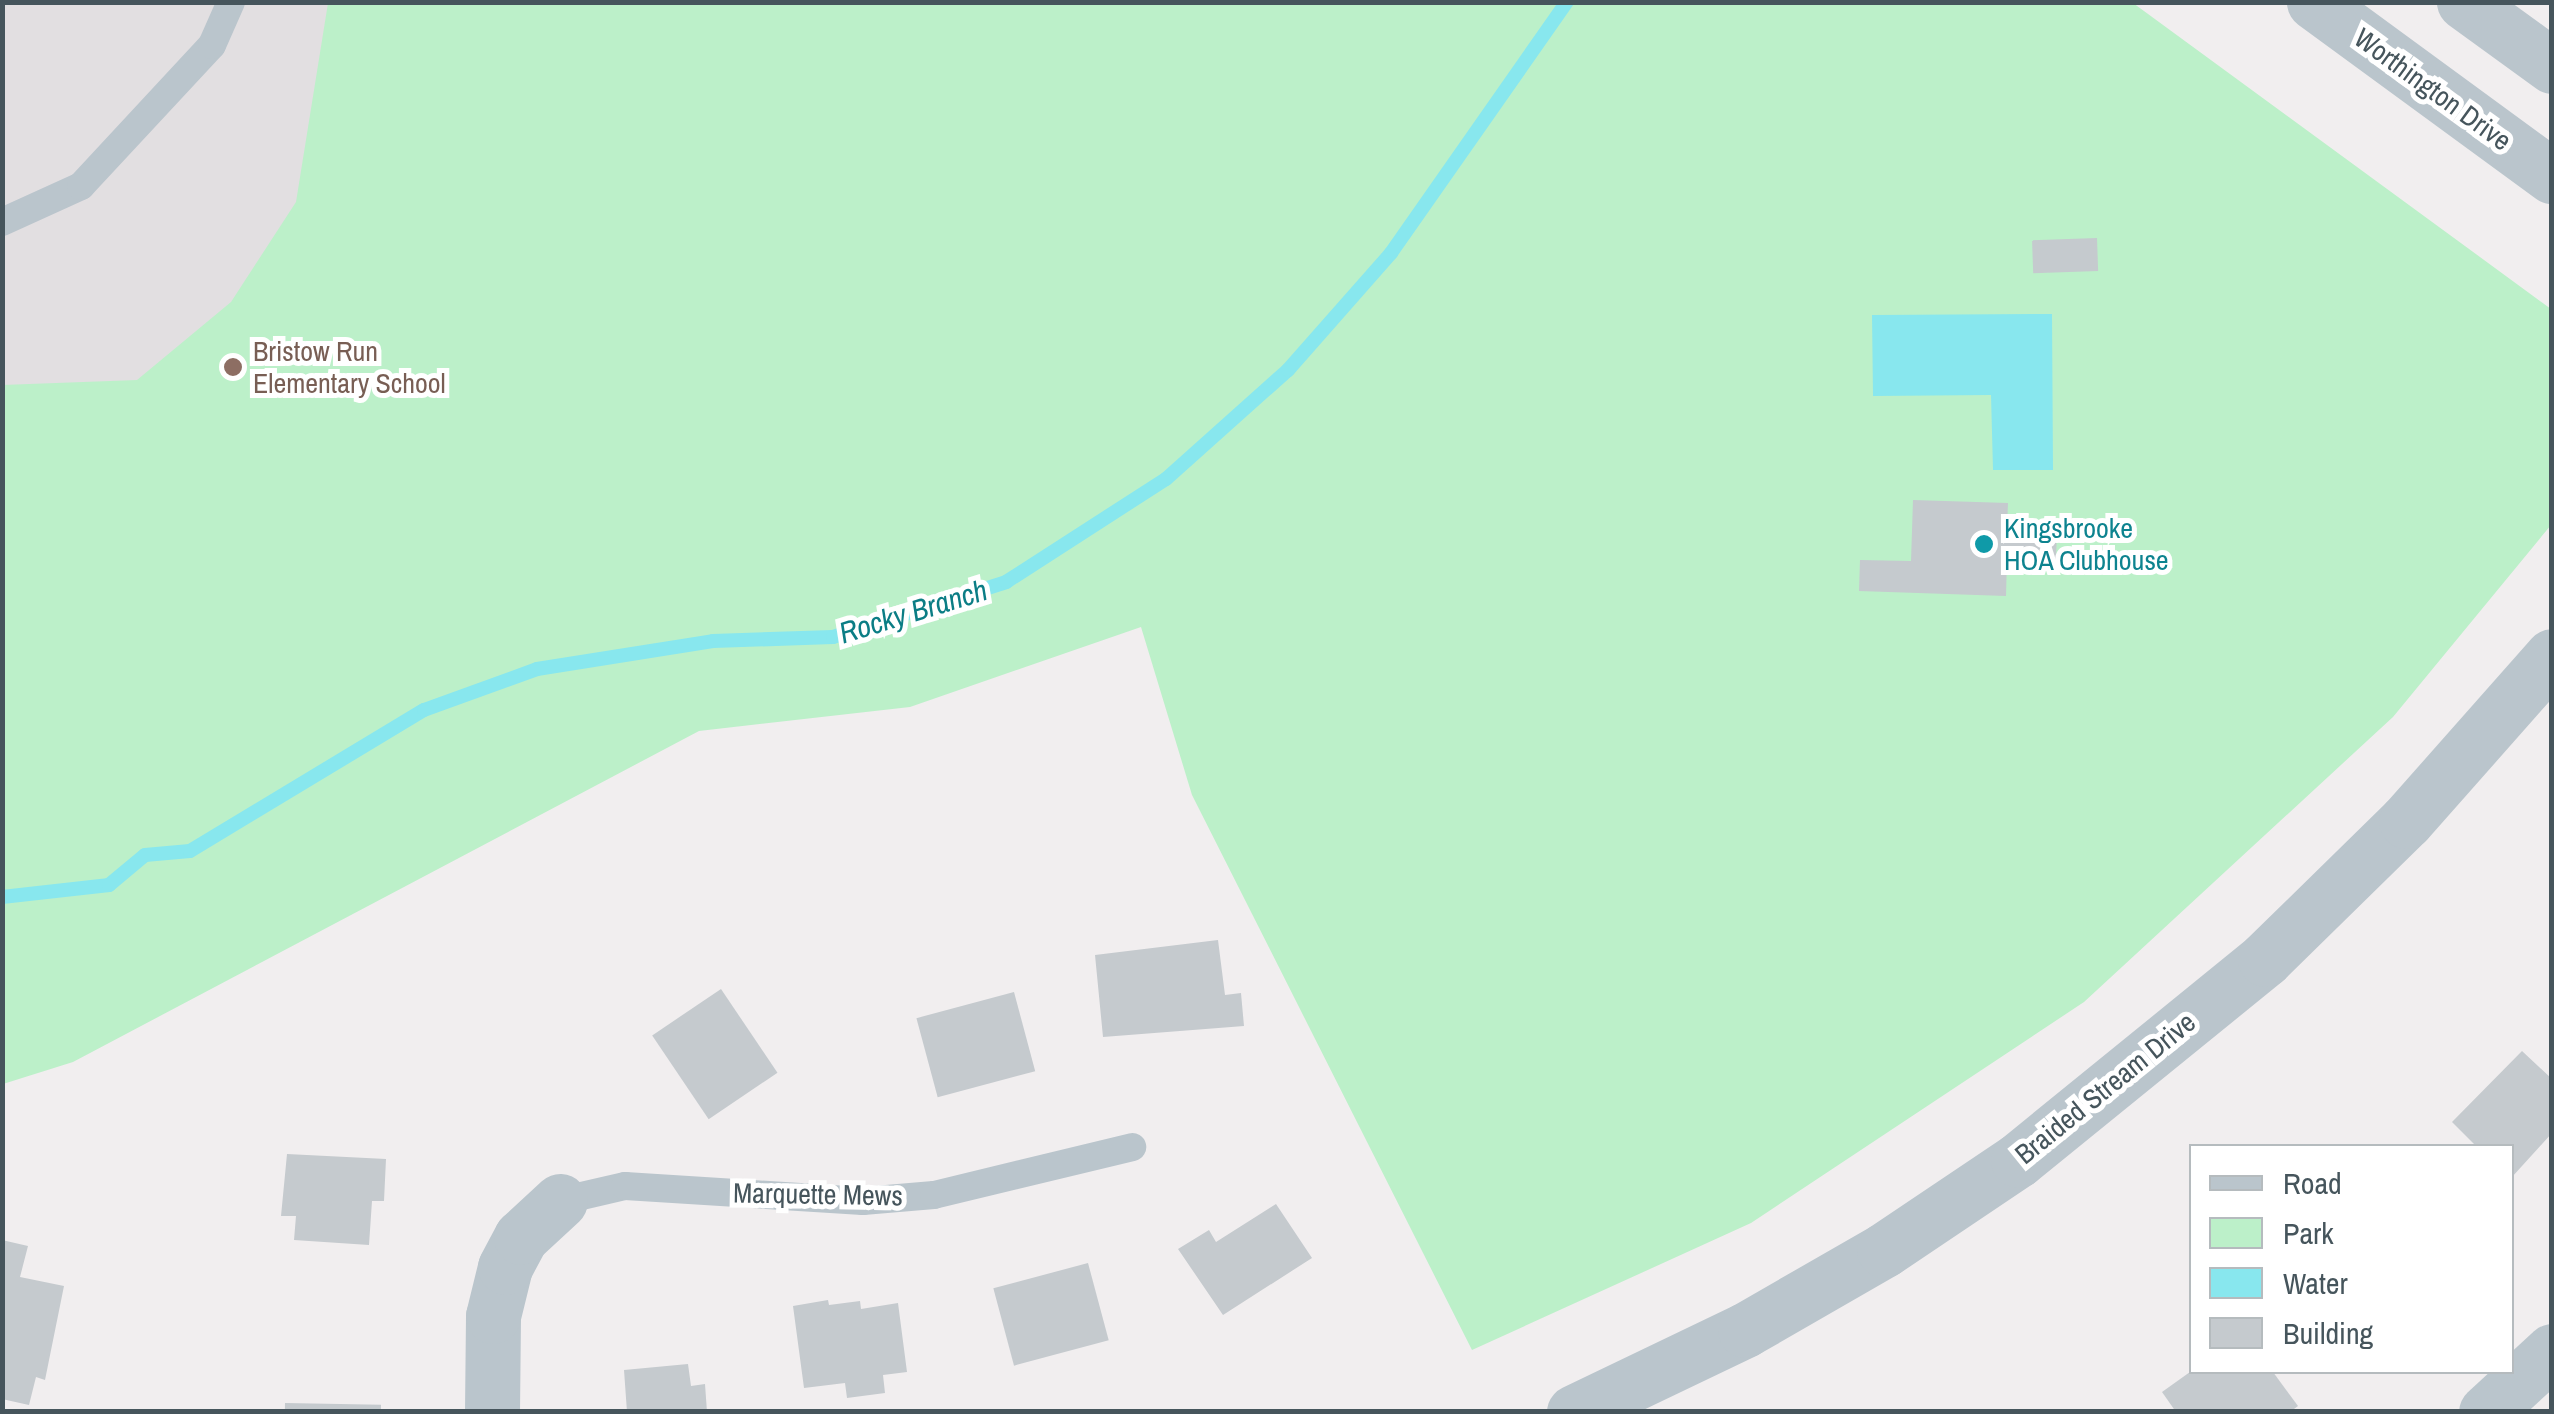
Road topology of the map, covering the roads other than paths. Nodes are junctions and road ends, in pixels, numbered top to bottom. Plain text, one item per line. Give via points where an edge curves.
1 (231, 2) edge
2 (2314, 2) edge
3 (2464, 2) edge
4 (2552, 66) edge
5 (2552, 176) edge
6 (2, 222) edge
7 (2552, 656) edge
8 (1132, 1146) dead end
9 (560, 1201) joint
10 (2552, 1351) edge
11 (492, 1412) edge
12 (1574, 1412) edge
13 (2486, 1412) edge

1 - 6 lane via 212,45 81,186
2 - 5 street, Worthington Drive
3 - 4 street
7 - 12 street, Braided Stream Drive via 2406,821 2265,959 2018,1160 1884,1250 1745,1330
8 - 9 lane, Marquette Mews via 934,1195 863,1201 624,1186
9 - 11 street via 520,1237 505,1266 493,1316
10 - 13 street

